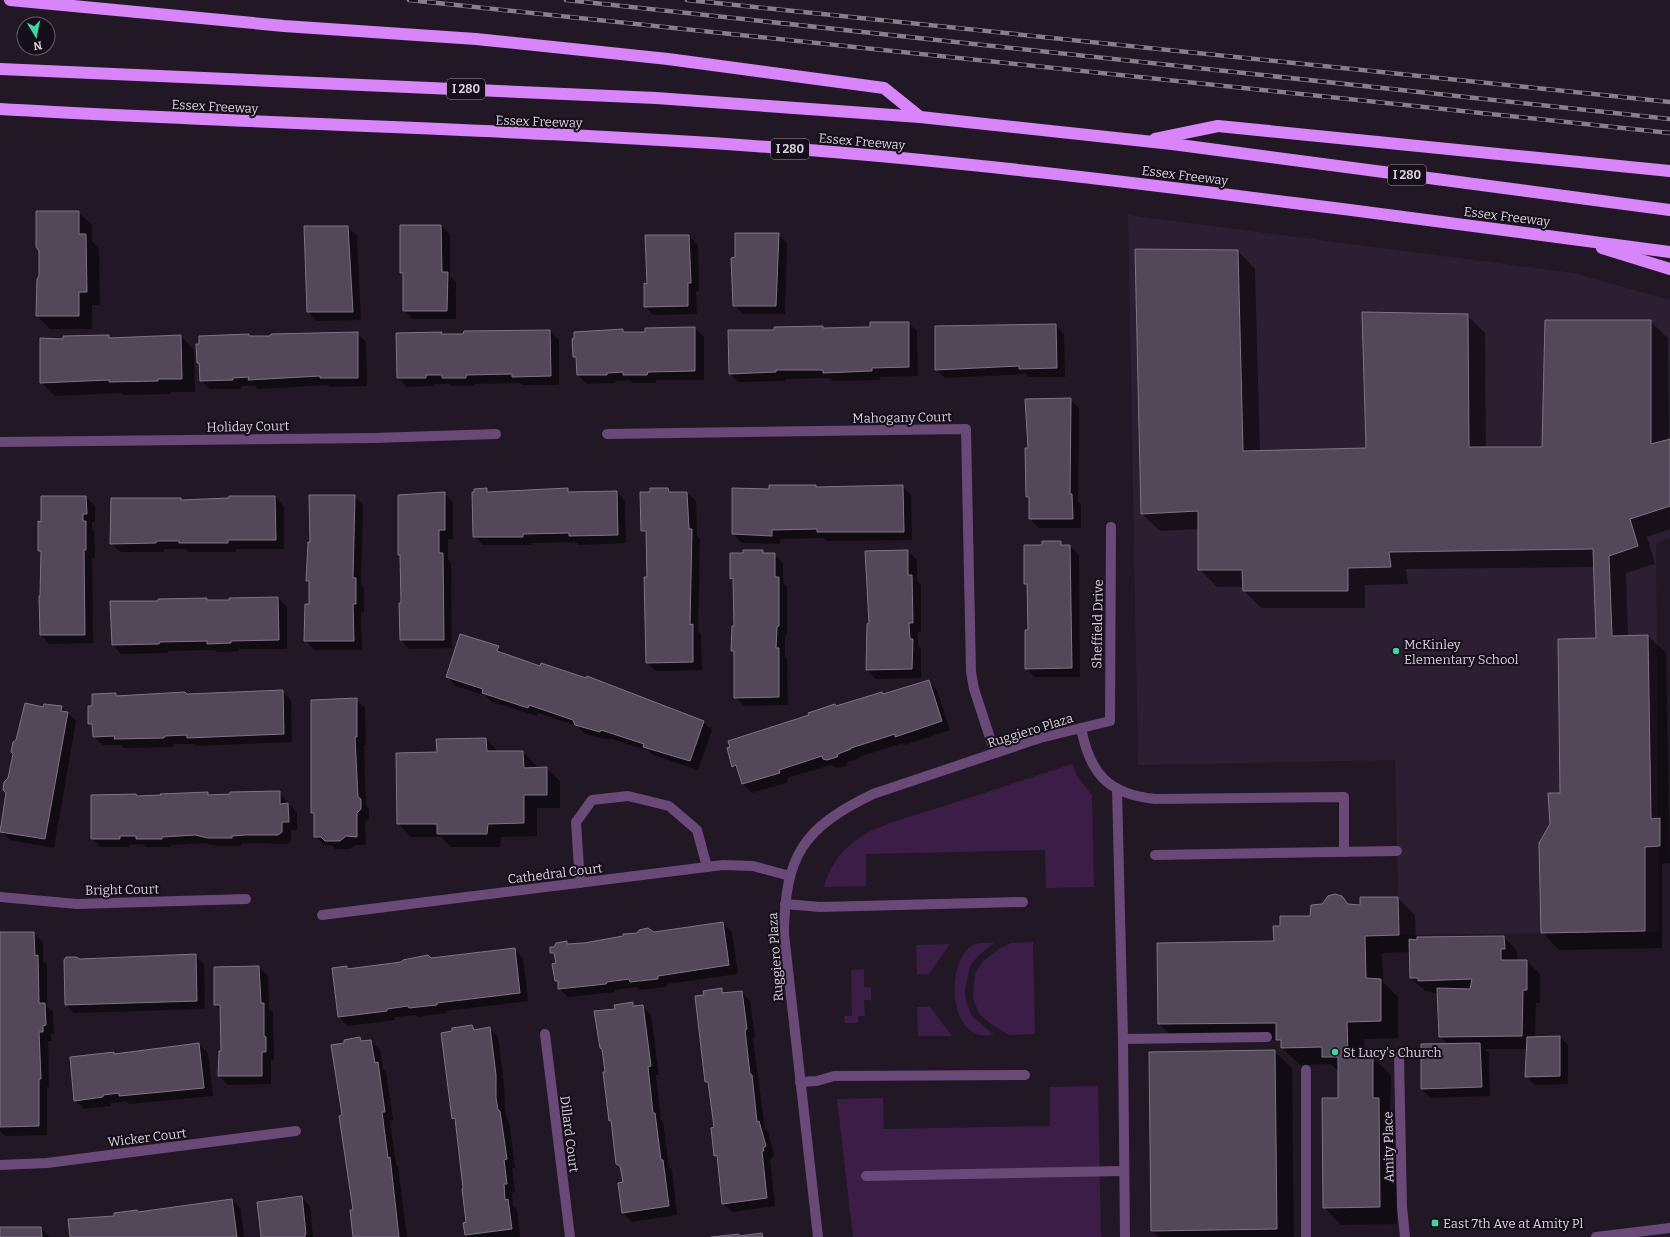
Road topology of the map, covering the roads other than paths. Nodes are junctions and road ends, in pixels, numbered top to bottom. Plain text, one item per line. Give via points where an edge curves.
1 (10, 0) edge
2 (6, 70) edge
3 (6, 109) edge
4 (920, 117) junction
5 (1144, 141) junction
6 (1670, 170) edge
7 (1670, 210) edge
8 (1565, 237) junction
9 (1670, 252) edge
10 (1670, 269) edge
11 (496, 434) dead end
12 (607, 434) dead end
13 (0, 442) edge
14 (1111, 527) dead end
15 (1110, 721) joint
16 (1081, 728) junction
17 (995, 753) junction
18 (1117, 789) junction
19 (1398, 851) dead end
20 (1344, 852) junction
21 (1155, 855) dead end
22 (707, 867) junction
23 (790, 876) junction
24 (580, 883) junction
25 (0, 897) edge
26 (246, 899) dead end
27 (1023, 902) dead end
28 (785, 904) junction
29 (322, 915) dead end
30 (545, 1034) dead end
31 (1267, 1037) dead end
32 (1123, 1039) junction
33 (1399, 1056) dead end
34 (1306, 1070) dead end
35 (1025, 1075) dead end
36 (800, 1082) junction
37 (296, 1131) dead end
38 (0, 1165) edge
39 (1124, 1171) junction
40 (866, 1176) dead end
41 (1670, 1228) edge
42 (570, 1237) edge
43 (818, 1237) edge
44 (1125, 1237) edge
45 (1306, 1237) edge
46 (1405, 1237) edge
47 (1596, 1237) edge

1 - 4 highway via 284,26 476,39 668,58 884,88
2 - 4 highway, I 280 via 144,74 663,99
3 - 8 highway, Essex Freeway / I 280 via 790,149 1106,180
4 - 5 highway, I 280
5 - 6 highway via 1218,126
5 - 7 highway, I 280
8 - 9 highway, Essex Freeway / I 280
8 - 10 highway
11 - 13 street, Holiday Court via 374,438
12 - 17 street, Mahogany Court via 966,429 971,672
14 - 15 street, Sheffield Drive
15 - 16 street, Ruggiero Plaza
16 - 17 street, Ruggiero Plaza
16 - 18 street via 1092,764 1108,784
17 - 23 street, Ruggiero Plaza via 892,787 847,807 820,825 807,839 796,857
18 - 20 street via 1155,800 1344,797
18 - 32 street
19 - 20 street
20 - 21 street
22 - 23 street, Cathedral Court via 753,866
22 - 24 street, Cathedral Court
22 - 24 street via 697,830 669,806 628,796 592,800 576,822
23 - 28 street, Ruggiero Plaza
24 - 29 street, Cathedral Court
25 - 26 street, Bright Court via 77,904
27 - 28 street via 820,906
28 - 36 street, Ruggiero Plaza via 786,956
30 - 42 street, Dillard Court
31 - 32 street
32 - 39 street
33 - 46 street, Amity Place via 1402,1207
34 - 45 street
35 - 36 street via 834,1076
36 - 43 street, Ruggiero Plaza
37 - 38 street, Wicker Court via 47,1163
39 - 40 street
39 - 44 street
41 - 47 street

